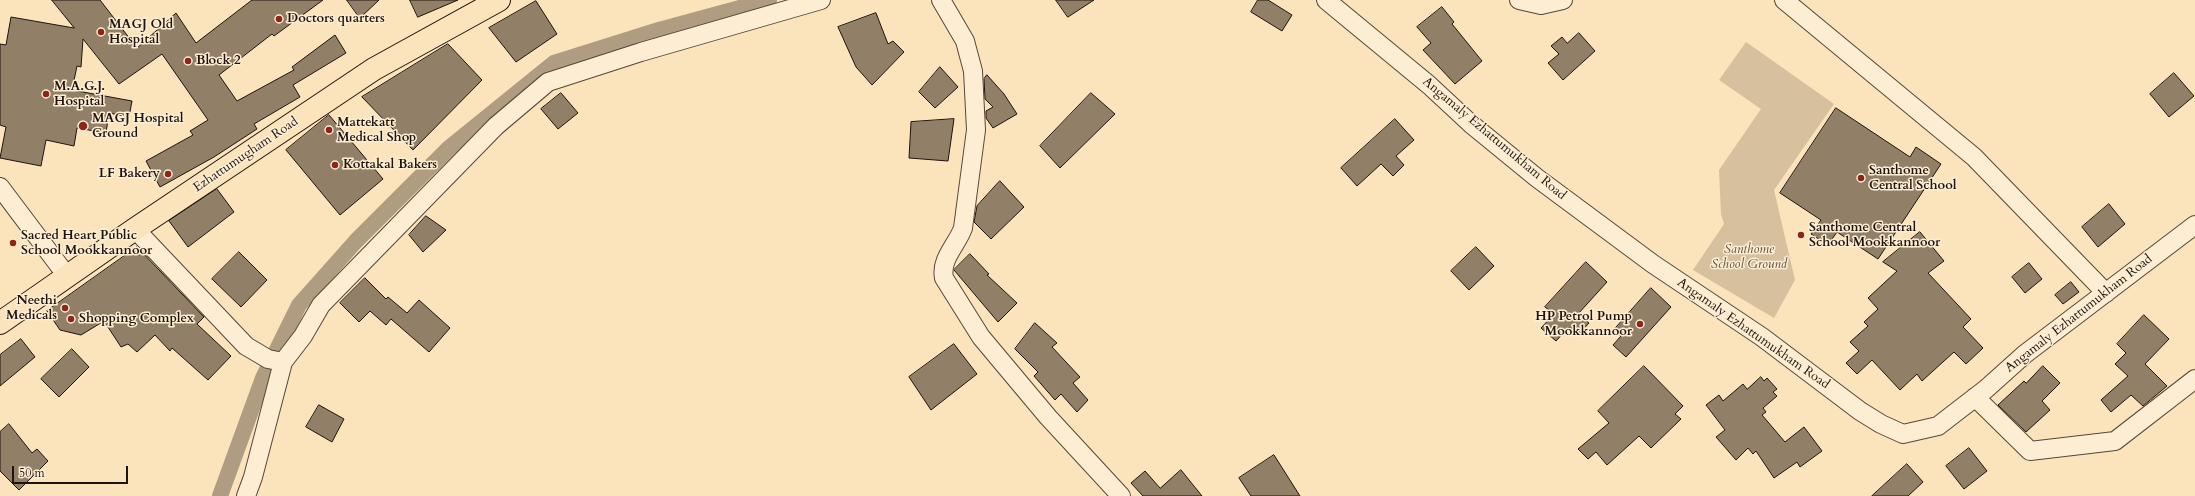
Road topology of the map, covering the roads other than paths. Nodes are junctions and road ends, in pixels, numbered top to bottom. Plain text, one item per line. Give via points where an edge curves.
1 (499, 0) edge
2 (821, 0) edge
3 (941, 0) edge
4 (1326, 0) edge
5 (1519, 0) edge
6 (1563, 0) edge
7 (1784, 0) edge
8 (0, 187) edge
9 (2195, 225) edge
10 (135, 229) junction
11 (67, 276) junction
12 (2106, 293) junction
13 (0, 323) edge
14 (276, 360) junction
15 (2195, 379) edge
16 (1975, 397) junction
17 (246, 496) edge
18 (1121, 496) edge

1 - 10 main road, Ezhattumugham Road via 374,69
2 - 14 street via 548,82 496,126 326,299 303,336
3 - 18 street via 960,31 969,52 973,71 976,130 963,228 960,238 944,262 944,278 981,337 1048,417
4 - 16 street, Angamaly Ezhattumukham Road via 1537,178 1653,264 1762,337 1881,424 1903,434 1938,426
5 - 6 street via 1541,5
7 - 12 street via 1974,157
8 - 11 street
9 - 12 street, Angamaly Ezhattumukham Road
10 - 11 main road, Ezhattumugham Road
10 - 14 street via 246,346
11 - 13 main road, Ezhattumugham Road
12 - 16 street, Angamaly Ezhattumukham Road via 2025,354
14 - 17 street via 253,477
15 - 16 street via 2115,441 2030,451

